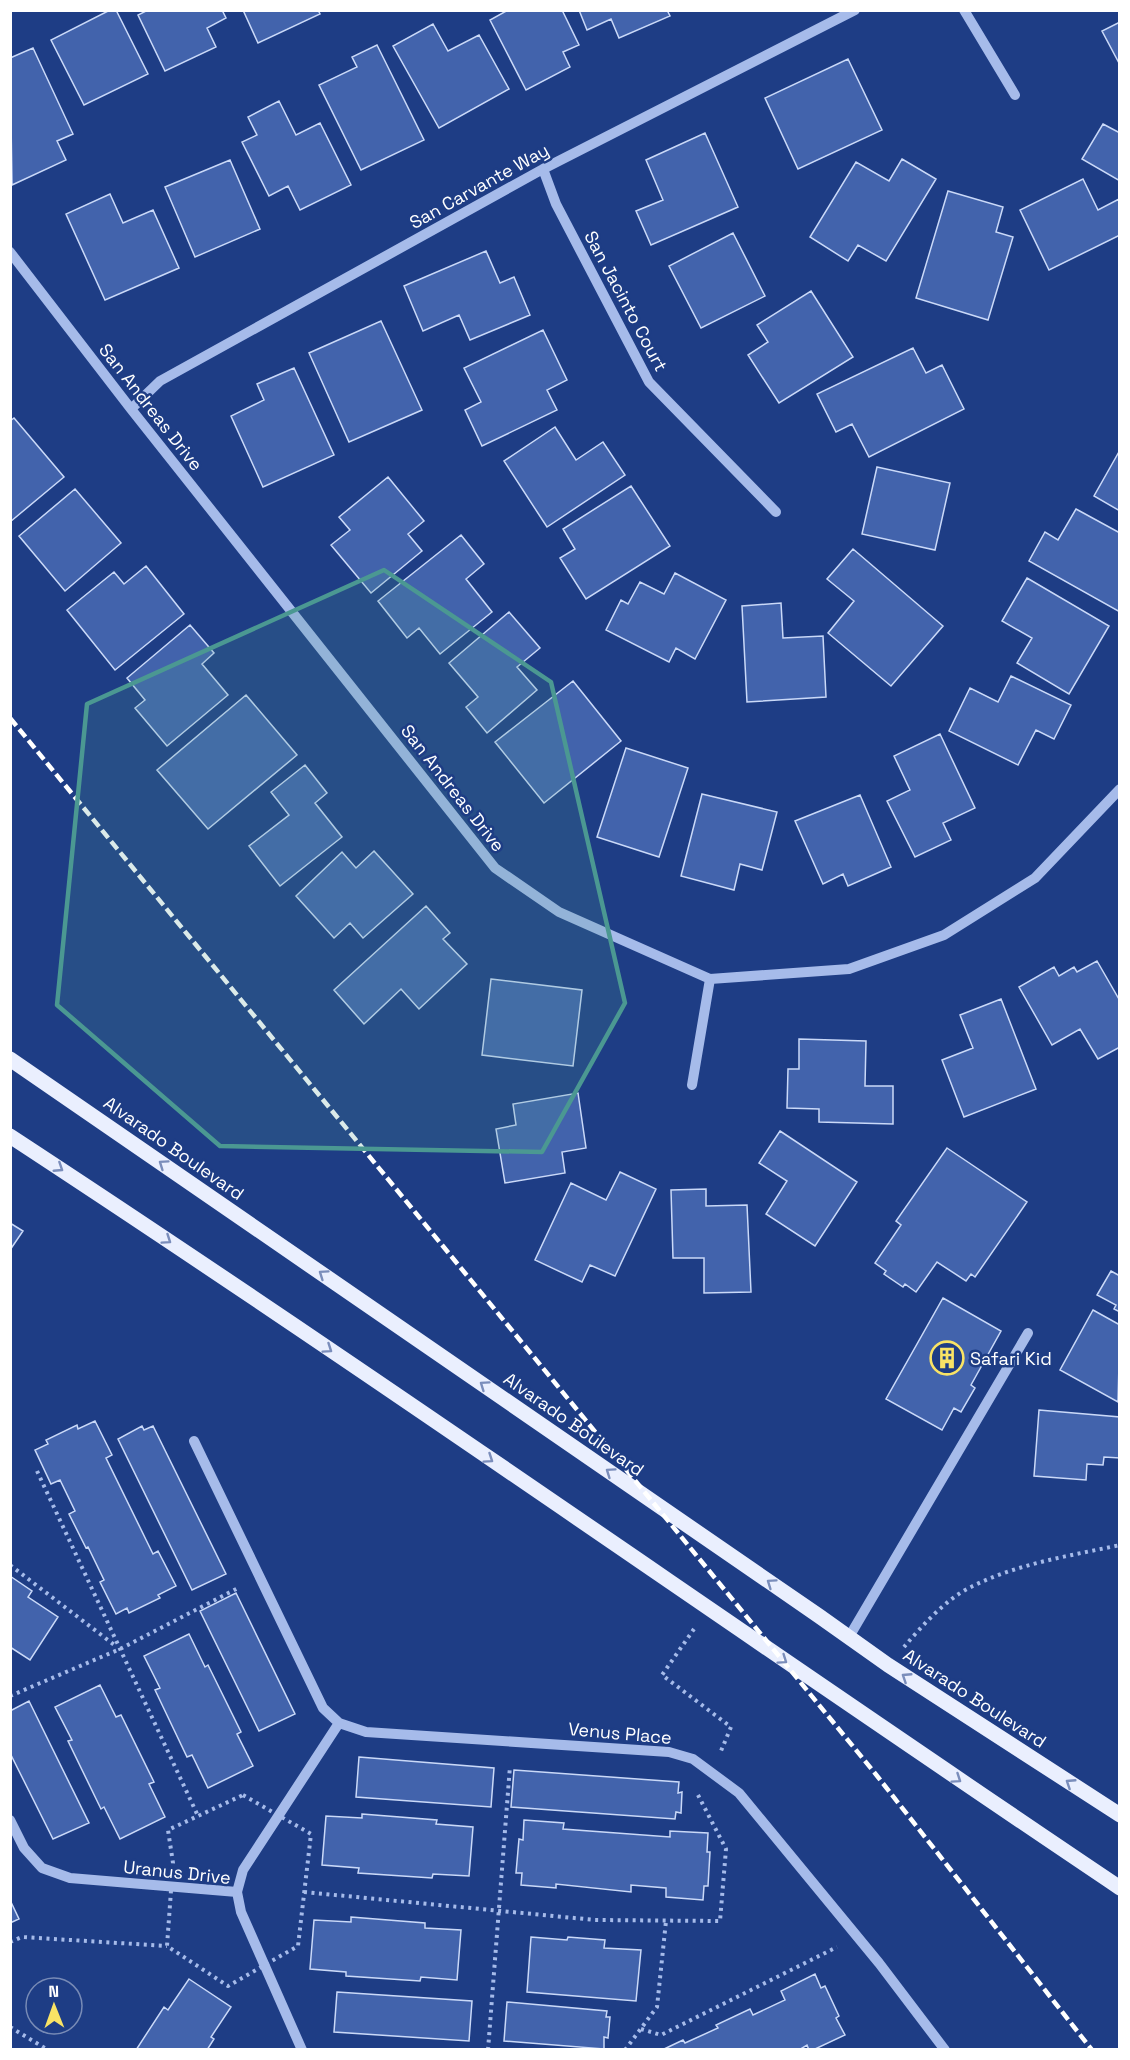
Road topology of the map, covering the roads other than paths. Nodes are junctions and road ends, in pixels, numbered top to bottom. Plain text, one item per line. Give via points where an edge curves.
1 (855, 10) edge
2 (964, 10) edge
3 (1015, 95) dead end
4 (543, 169) junction
5 (10, 252) edge
6 (131, 409) junction
7 (776, 512) dead end
8 (1119, 789) edge
9 (711, 979) junction
10 (10, 1059) edge
11 (692, 1085) dead end
12 (10, 1136) edge
13 (1028, 1333) dead end
14 (194, 1441) dead end
15 (849, 1637) junction
16 (339, 1724) junction
17 (1119, 1815) edge
18 (10, 1820) edge
19 (1119, 1888) edge
20 (237, 1892) junction
21 (302, 2049) edge
22 (945, 2049) edge

1 - 4 street, San Carvante Way
2 - 3 street
4 - 6 street, San Carvante Way via 160,381
4 - 7 street, San Jacinto Court via 556,204 650,382
5 - 6 street, San Andreas Drive
6 - 9 street, San Andreas Drive via 495,868 559,912
8 - 9 street, San Andreas Drive via 1035,878 944,935 849,969
9 - 11 street
15 -> 10 main road, Alvarado Boulevard
12 -> 19 main road
13 - 15 street
14 - 16 street via 323,1708
17 -> 15 main road, Alvarado Boulevard
16 - 20 street via 243,1870
16 - 22 street, Venus Place via 366,1732 669,1752 693,1759 739,1793
18 - 20 street, Uranus Drive via 24,1848 42,1868 70,1878
20 - 21 street, Uranus Drive via 241,1912

